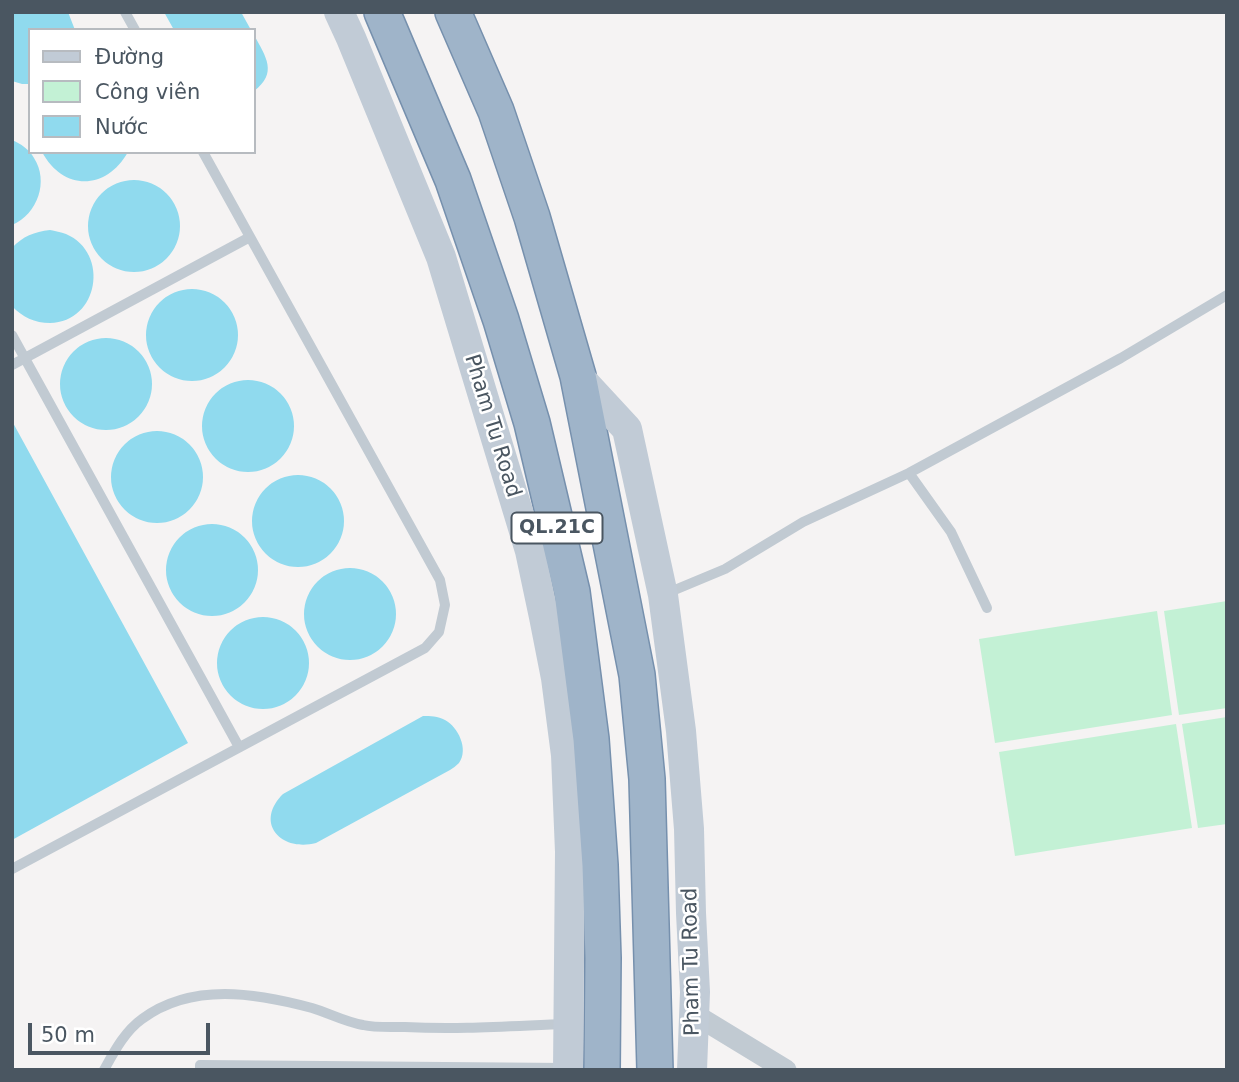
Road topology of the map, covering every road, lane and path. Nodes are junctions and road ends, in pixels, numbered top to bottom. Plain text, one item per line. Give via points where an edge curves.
1 (125, 12) edge
2 (339, 12) edge
3 (382, 12) edge
4 (453, 12) edge
5 (134, 28) edge
6 (204, 154) edge
7 (250, 237) junction
8 (1227, 295) edge
9 (12, 335) edge
10 (25, 358) junction
11 (12, 365) edge
12 (578, 376) junction
13 (909, 473) junction
14 (663, 595) junction
15 (987, 608) dead end
16 (559, 614) junction
17 (239, 747) junction
18 (12, 869) edge
19 (694, 1014) junction
20 (568, 1024) junction
21 (376, 1068) edge
22 (568, 1069) edge
23 (104, 1070) edge
24 (200, 1070) edge
25 (602, 1070) edge
26 (655, 1070) edge
27 (692, 1070) edge
28 (786, 1070) edge

1 - 5 lane
2 - 16 main road, Pham Tu Road via 441,257 530,551
3 - 16 highway, Pham Tu Road / QL.21C via 465,210 532,423 572,592
4 - 12 highway, Pham Tu Road / QL.21C via 496,111
6 - 7 lane
7 - 10 lane
7 - 17 lane via 440,580 445,605 439,632 425,648
8 - 13 lane
9 - 10 lane
10 - 11 lane
10 - 17 lane
12 - 14 main road, Pham Tu Road via 627,429
12 - 26 highway, Pham Tu Road / QL.21C via 637,675 648,779
13 - 14 lane via 803,522 725,569
13 - 15 lane via 951,532
14 - 19 main road, Pham Tu Road via 689,829
16 - 20 main road, Pham Tu Road via 556,678 566,755 570,852
16 - 25 highway, Pham Tu Road / QL.21C via 591,739 600,865
17 - 18 lane
19 - 27 main road, Pham Tu Road
19 - 28 street
20 - 22 main road, Pham Tu Road
20 - 23 lane via 437,1029 362,1025 277,1000 241,994 201,995 170,1002 141,1020
21 - 22 lane
21 - 24 lane via 200,1065

